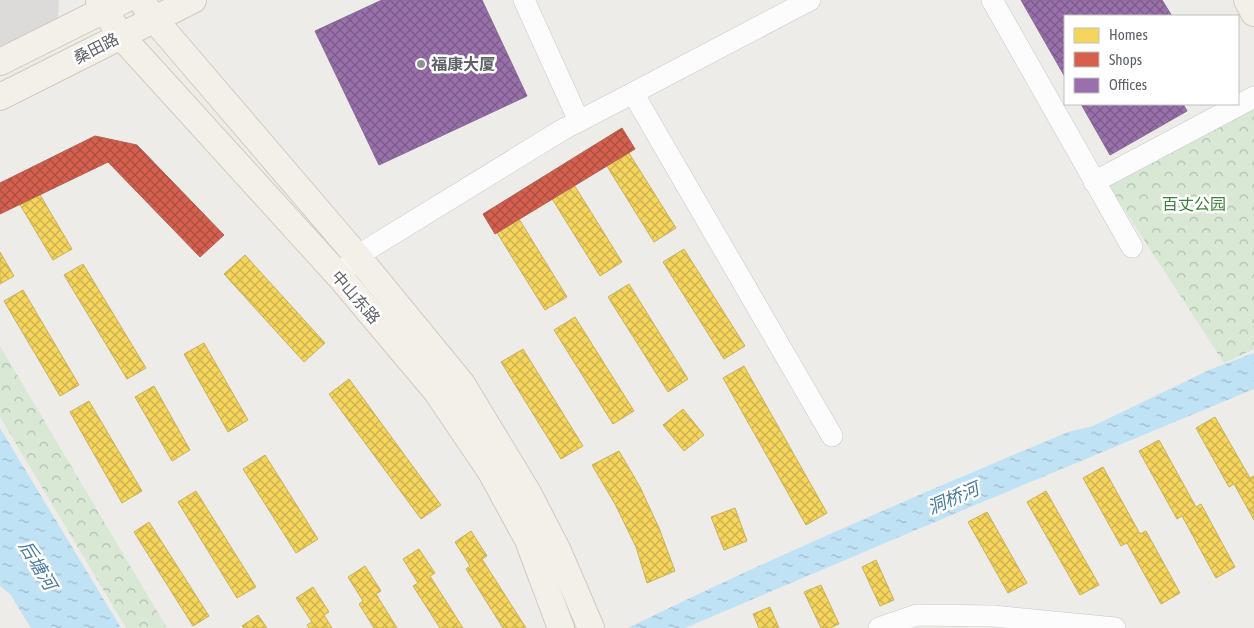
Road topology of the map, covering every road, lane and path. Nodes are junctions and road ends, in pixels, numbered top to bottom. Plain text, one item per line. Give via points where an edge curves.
1 (193, 0) edge
2 (524, 0) edge
3 (810, 0) edge
4 (992, 0) edge
5 (1247, 0) edge
6 (108, 3) edge
7 (148, 10) edge
8 (1254, 13) edge
9 (120, 35) junction
10 (0, 62) edge
11 (633, 93) junction
12 (0, 96) edge
13 (1254, 97) edge
14 (1239, 105) edge
15 (1239, 105) edge
16 (580, 121) junction
17 (1094, 182) junction
18 (1132, 247) dead end
19 (357, 256) junction
20 (340, 277) junction
21 (832, 436) dead end
22 (588, 622) edge
23 (561, 627) edge
24 (879, 628) edge
25 (1116, 628) edge

1 - 7 main road, 桑田路
2 - 16 street
3 - 11 street
4 - 17 street
5 - 8 main road
6 - 9 main road, 中山东路
6 - 10 main road, 桑田路
7 - 9 main road, 桑田路
7 - 19 main road, 中山东路
9 - 12 main road, 桑田路
9 - 20 main road, 中山东路
11 - 16 street
11 - 21 street
13 - 15 street
14 - 17 street
16 - 19 street
17 - 18 street
19 - 20 street
19 - 22 main road, 中山东路 via 462,384 528,494 558,552
20 - 23 main road, 中山东路 via 436,390 491,472 528,540
24 - 25 street via 917,615 993,616

